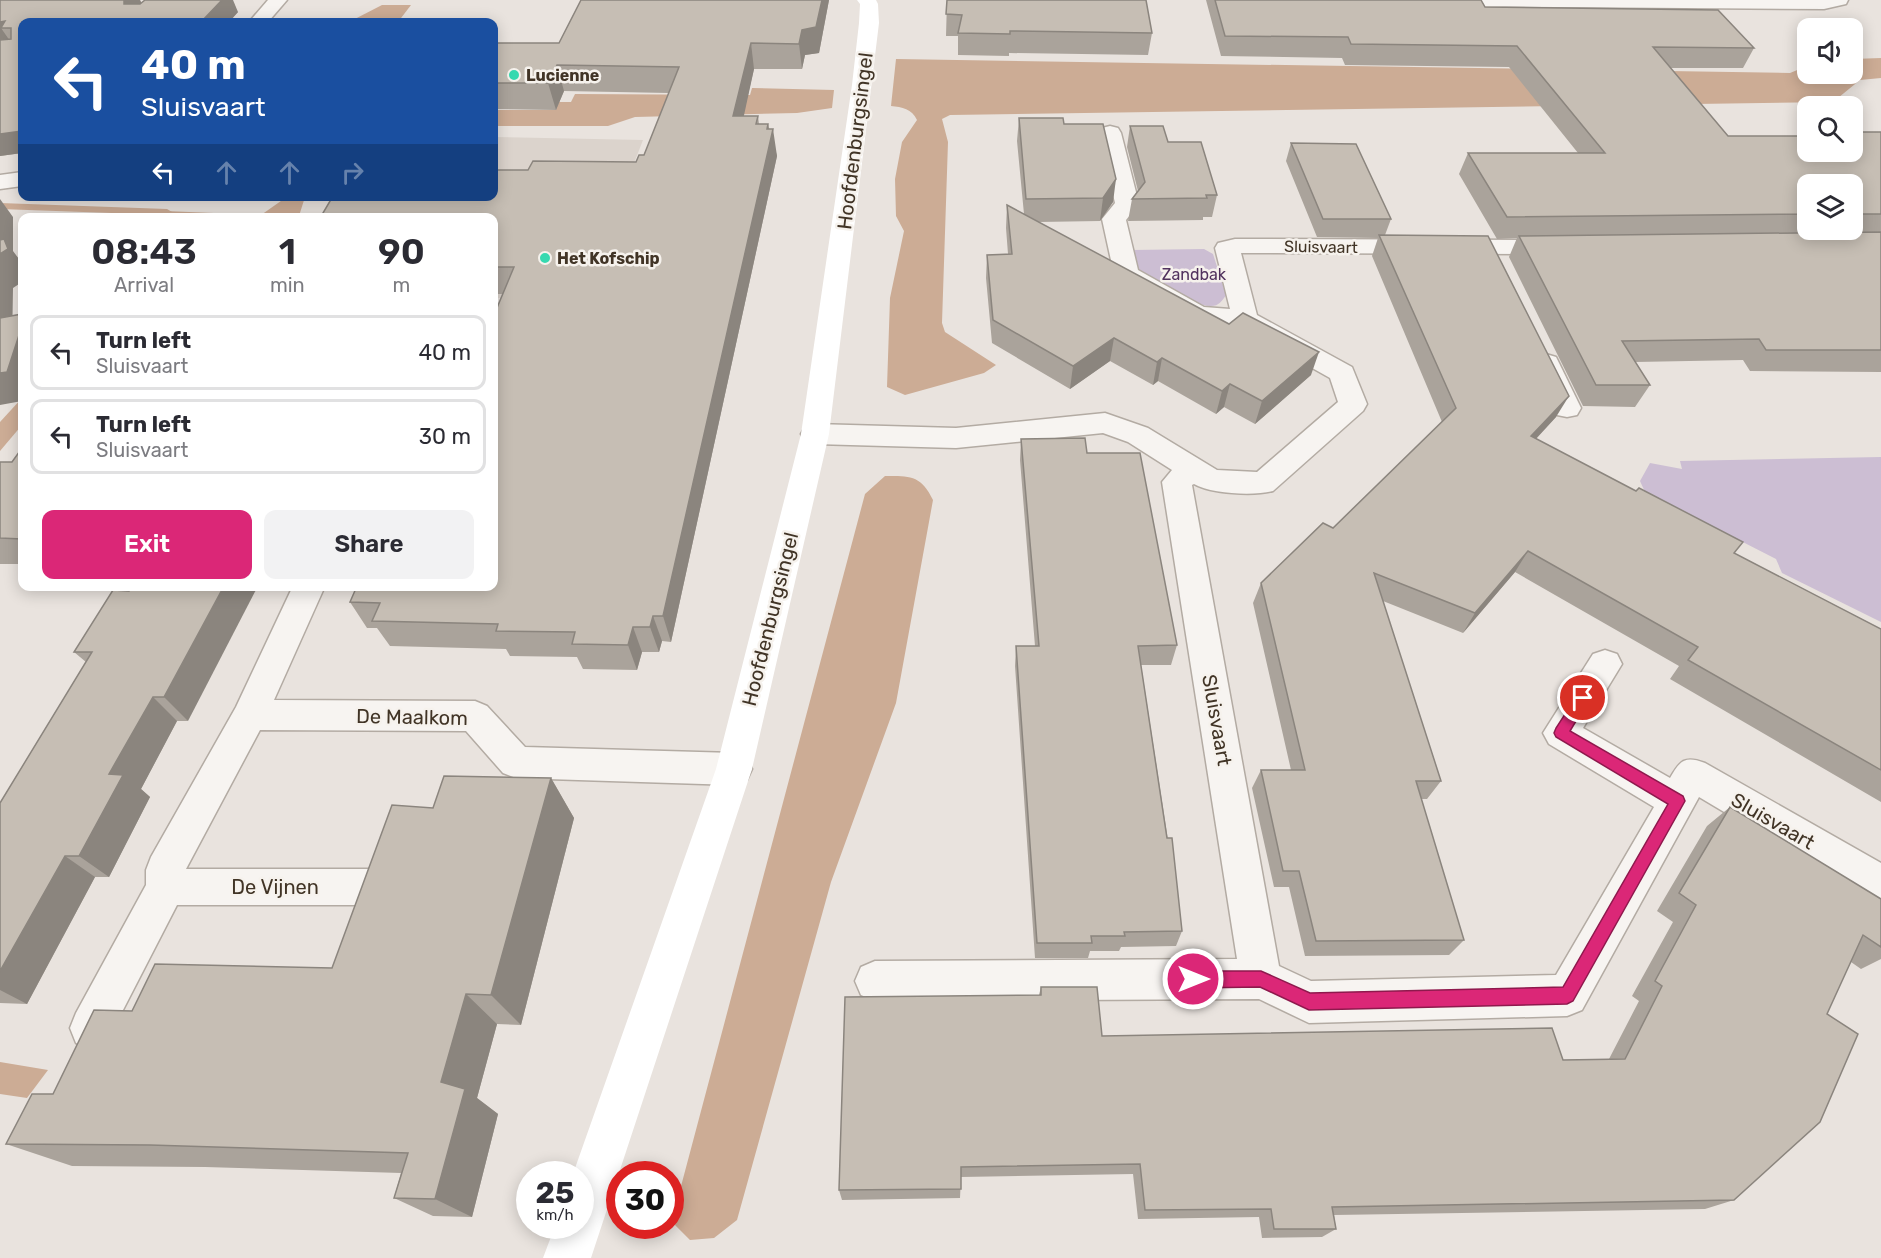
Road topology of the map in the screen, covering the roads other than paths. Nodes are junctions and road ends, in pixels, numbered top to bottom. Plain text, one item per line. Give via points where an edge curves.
1 (278, 0) edge
2 (866, 0) edge
3 (1417, 0) edge
4 (1839, 0) edge
5 (1517, 1) edge
6 (262, 18) edge
7 (1110, 132) dead end
8 (18, 180) edge
9 (0, 182) edge
10 (1585, 247) edge
11 (1245, 319) junction
12 (1536, 341) edge
13 (1567, 408) edge
14 (815, 434) junction
15 (1192, 469) junction
16 (307, 591) edge
17 (1605, 664) dead end
18 (250, 716) junction
19 (734, 769) junction
20 (1677, 801) junction
21 (1881, 884) edge
22 (166, 887) junction
23 (384, 887) edge
24 (1261, 979) junction
25 (875, 981) dead end
26 (91, 1028) edge
27 (594, 1178) edge
28 (574, 1239) edge
29 (567, 1258) edge

1 - 6 street
2 - 14 street, Hoofdenburgsingel via 869,23 862,85
3 - 5 street
4 - 5 street
7 - 11 street via 1127,204 1114,219 1126,274 1198,314
8 - 9 street
10 - 11 street, Sluisvaart via 1494,258 1235,246 1227,248
11 - 15 street via 1342,373 1353,404 1263,483 1211,480
12 - 13 street
14 - 15 street via 956,438 1105,423 1138,435
14 - 19 street, Hoofdenburgsingel
15 - 24 street, Sluisvaart via 1176,482
16 - 18 street
17 - 20 street via 1561,733
18 - 19 street, De Maalkom via 476,716 516,762
18 - 22 street via 165,870
19 - 27 street, Hoofdenburgsingel
20 - 21 street, Sluisvaart via 1692,774
20 - 24 street, Sluisvaart via 1567,995 1309,1002
22 - 23 street, De Vijnen
22 - 26 street
24 - 25 street, Sluisvaart
28 - 29 street

